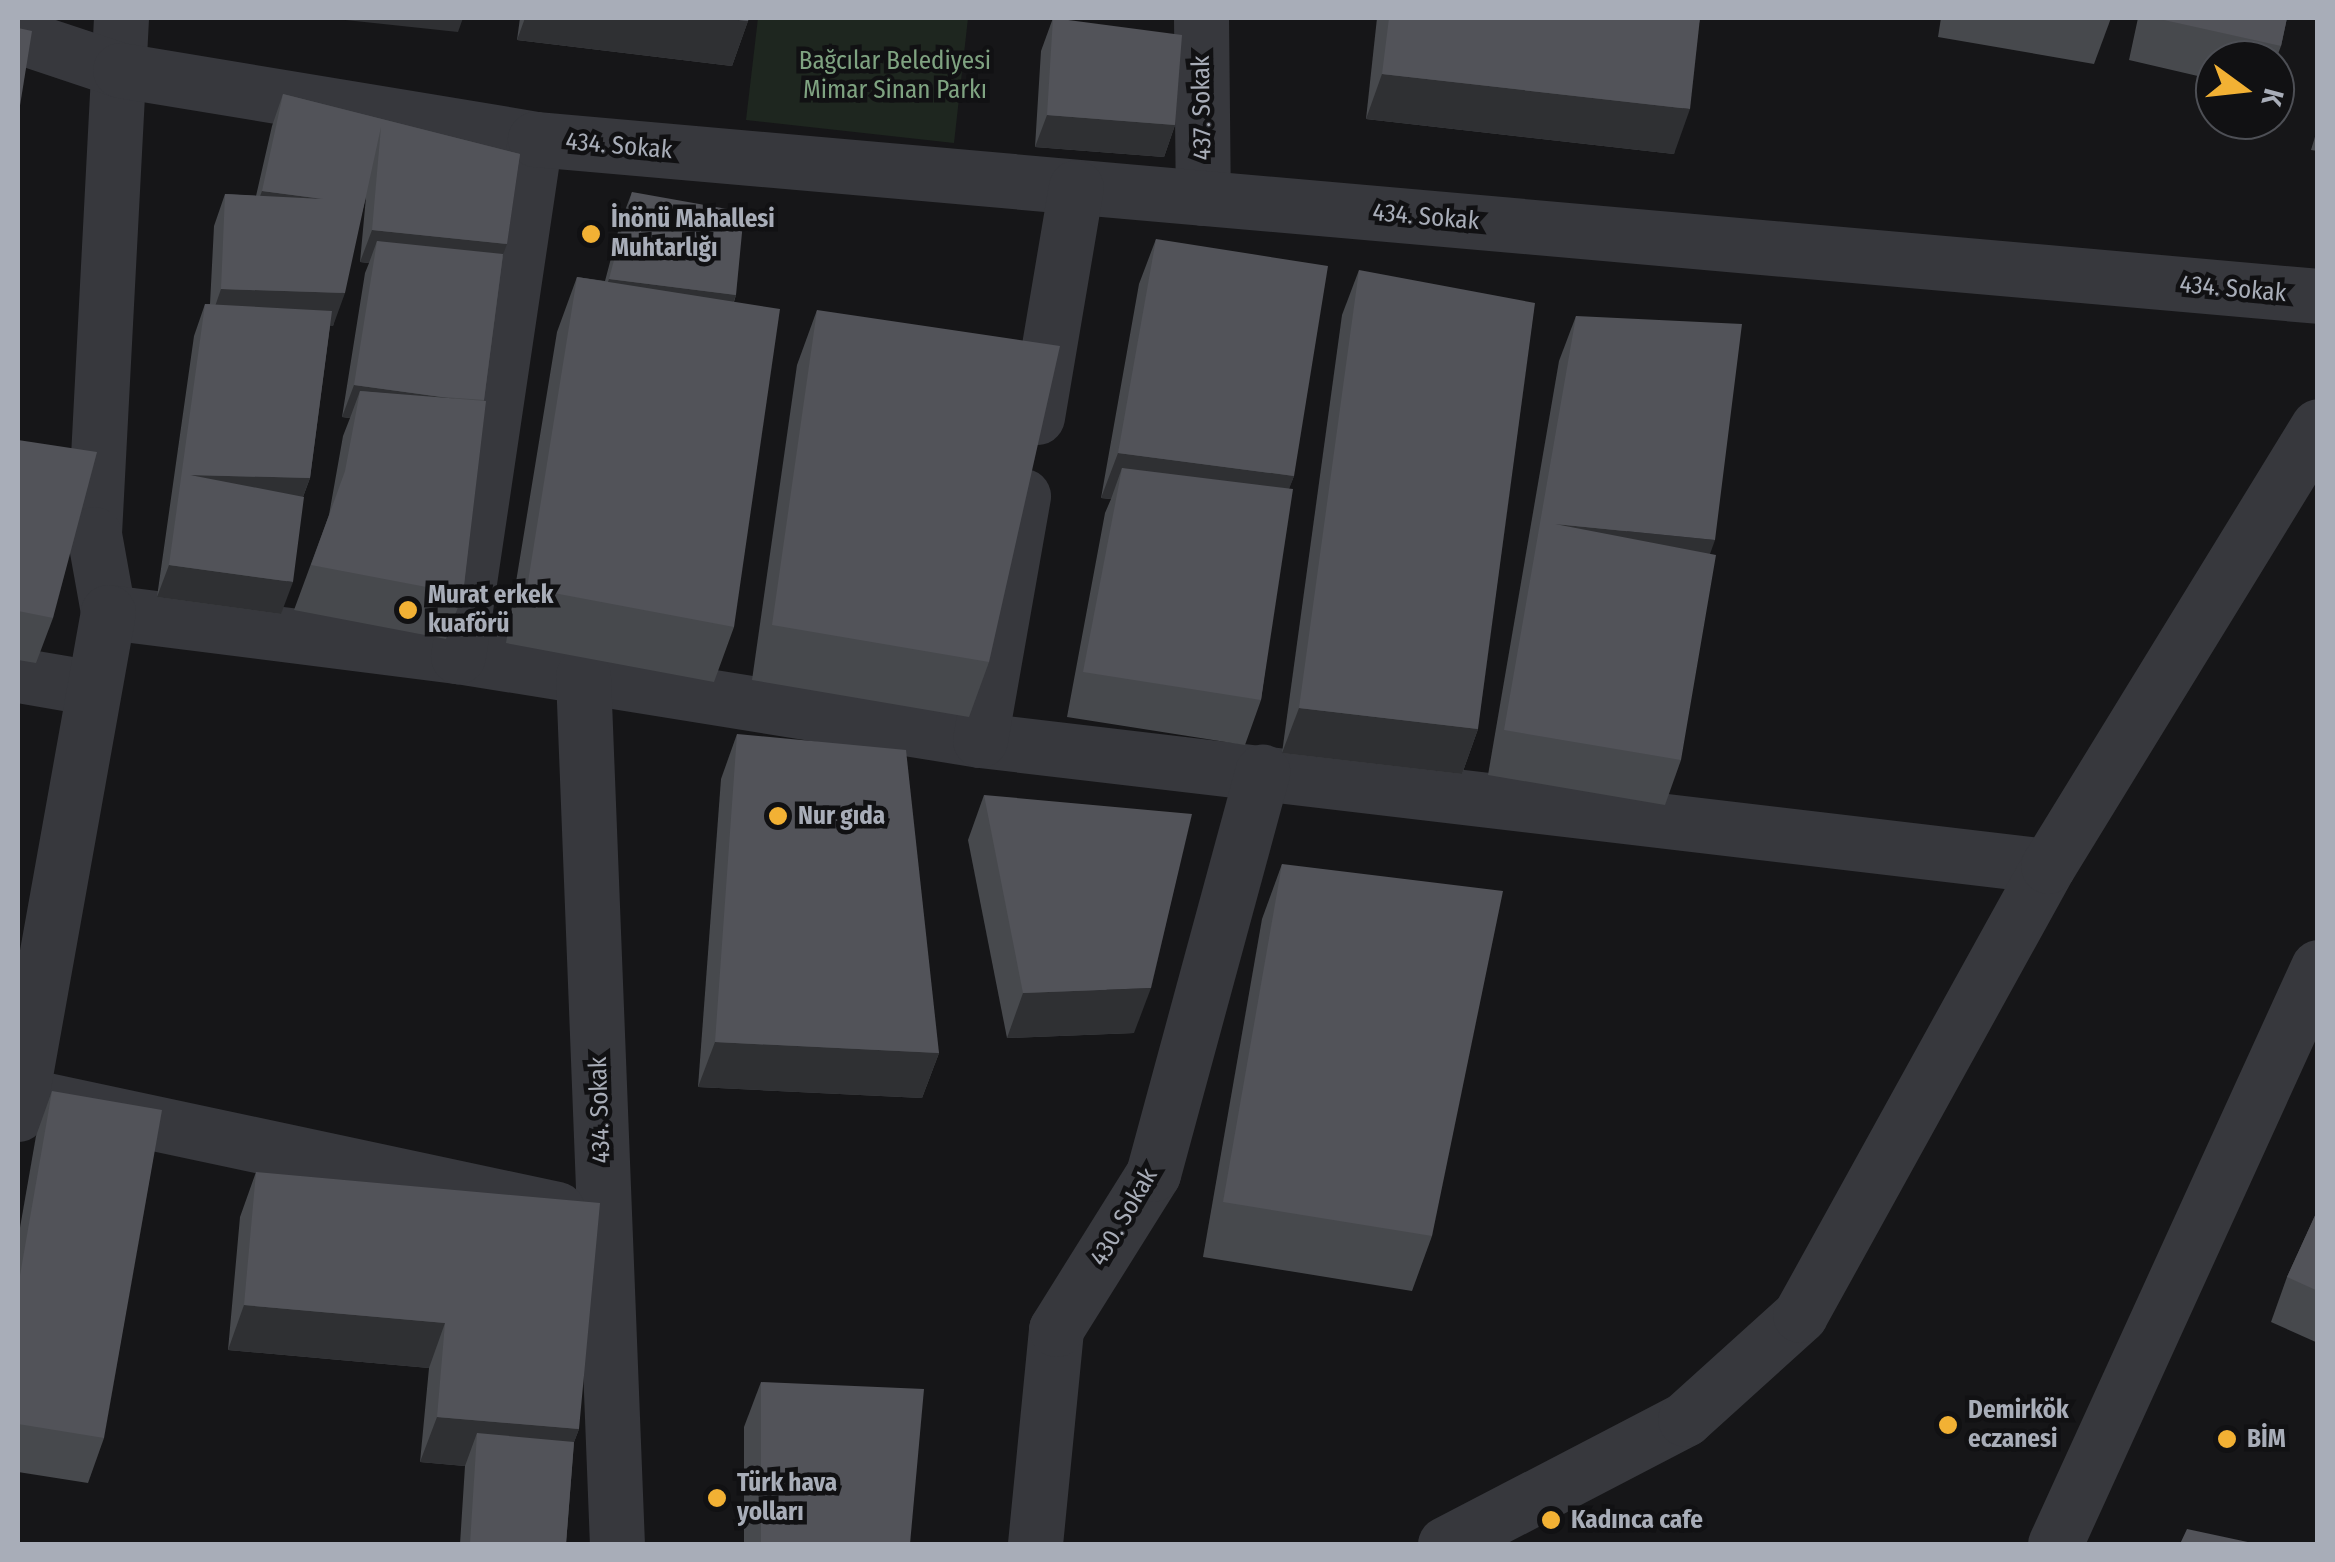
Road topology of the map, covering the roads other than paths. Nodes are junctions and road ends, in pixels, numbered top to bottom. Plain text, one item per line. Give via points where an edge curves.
1 (1200, 18) edge
2 (18, 36) edge
3 (120, 44) edge
4 (535, 138) junction
5 (1076, 187) junction
6 (1203, 198) junction
7 (2318, 296) edge
8 (2318, 426) edge
9 (108, 612) junction
10 (458, 656) junction
11 (18, 674) edge
12 (583, 676) junction
13 (94, 688) junction
14 (980, 740) junction
15 (1262, 772) junction
16 (2048, 866) junction
17 (2318, 967) edge
18 (19, 1101) edge
19 (604, 1219) junction
20 (617, 1544) edge
21 (1035, 1544) edge
22 (1444, 1544) edge
23 (2055, 1544) edge

1 - 6 street, 437. Sokak
2 - 3 street, 434. Sokak
3 - 4 street, 434. Sokak
3 - 9 street via 94,534
4 - 5 street, 434. Sokak
4 - 10 street
5 - 6 street, 434. Sokak
5 - 14 street
6 - 7 street, 434. Sokak
8 - 16 street
9 - 10 street
9 - 13 street
10 - 12 street
11 - 13 street
12 - 14 street
12 - 19 street, 434. Sokak
13 - 18 street
14 - 15 street
15 - 16 street
15 - 21 street, 430. Sokak via 1153,1174 1056,1329
16 - 22 street via 1800,1315 1685,1419
17 - 23 street
18 - 19 street
19 - 20 street, 434. Sokak

